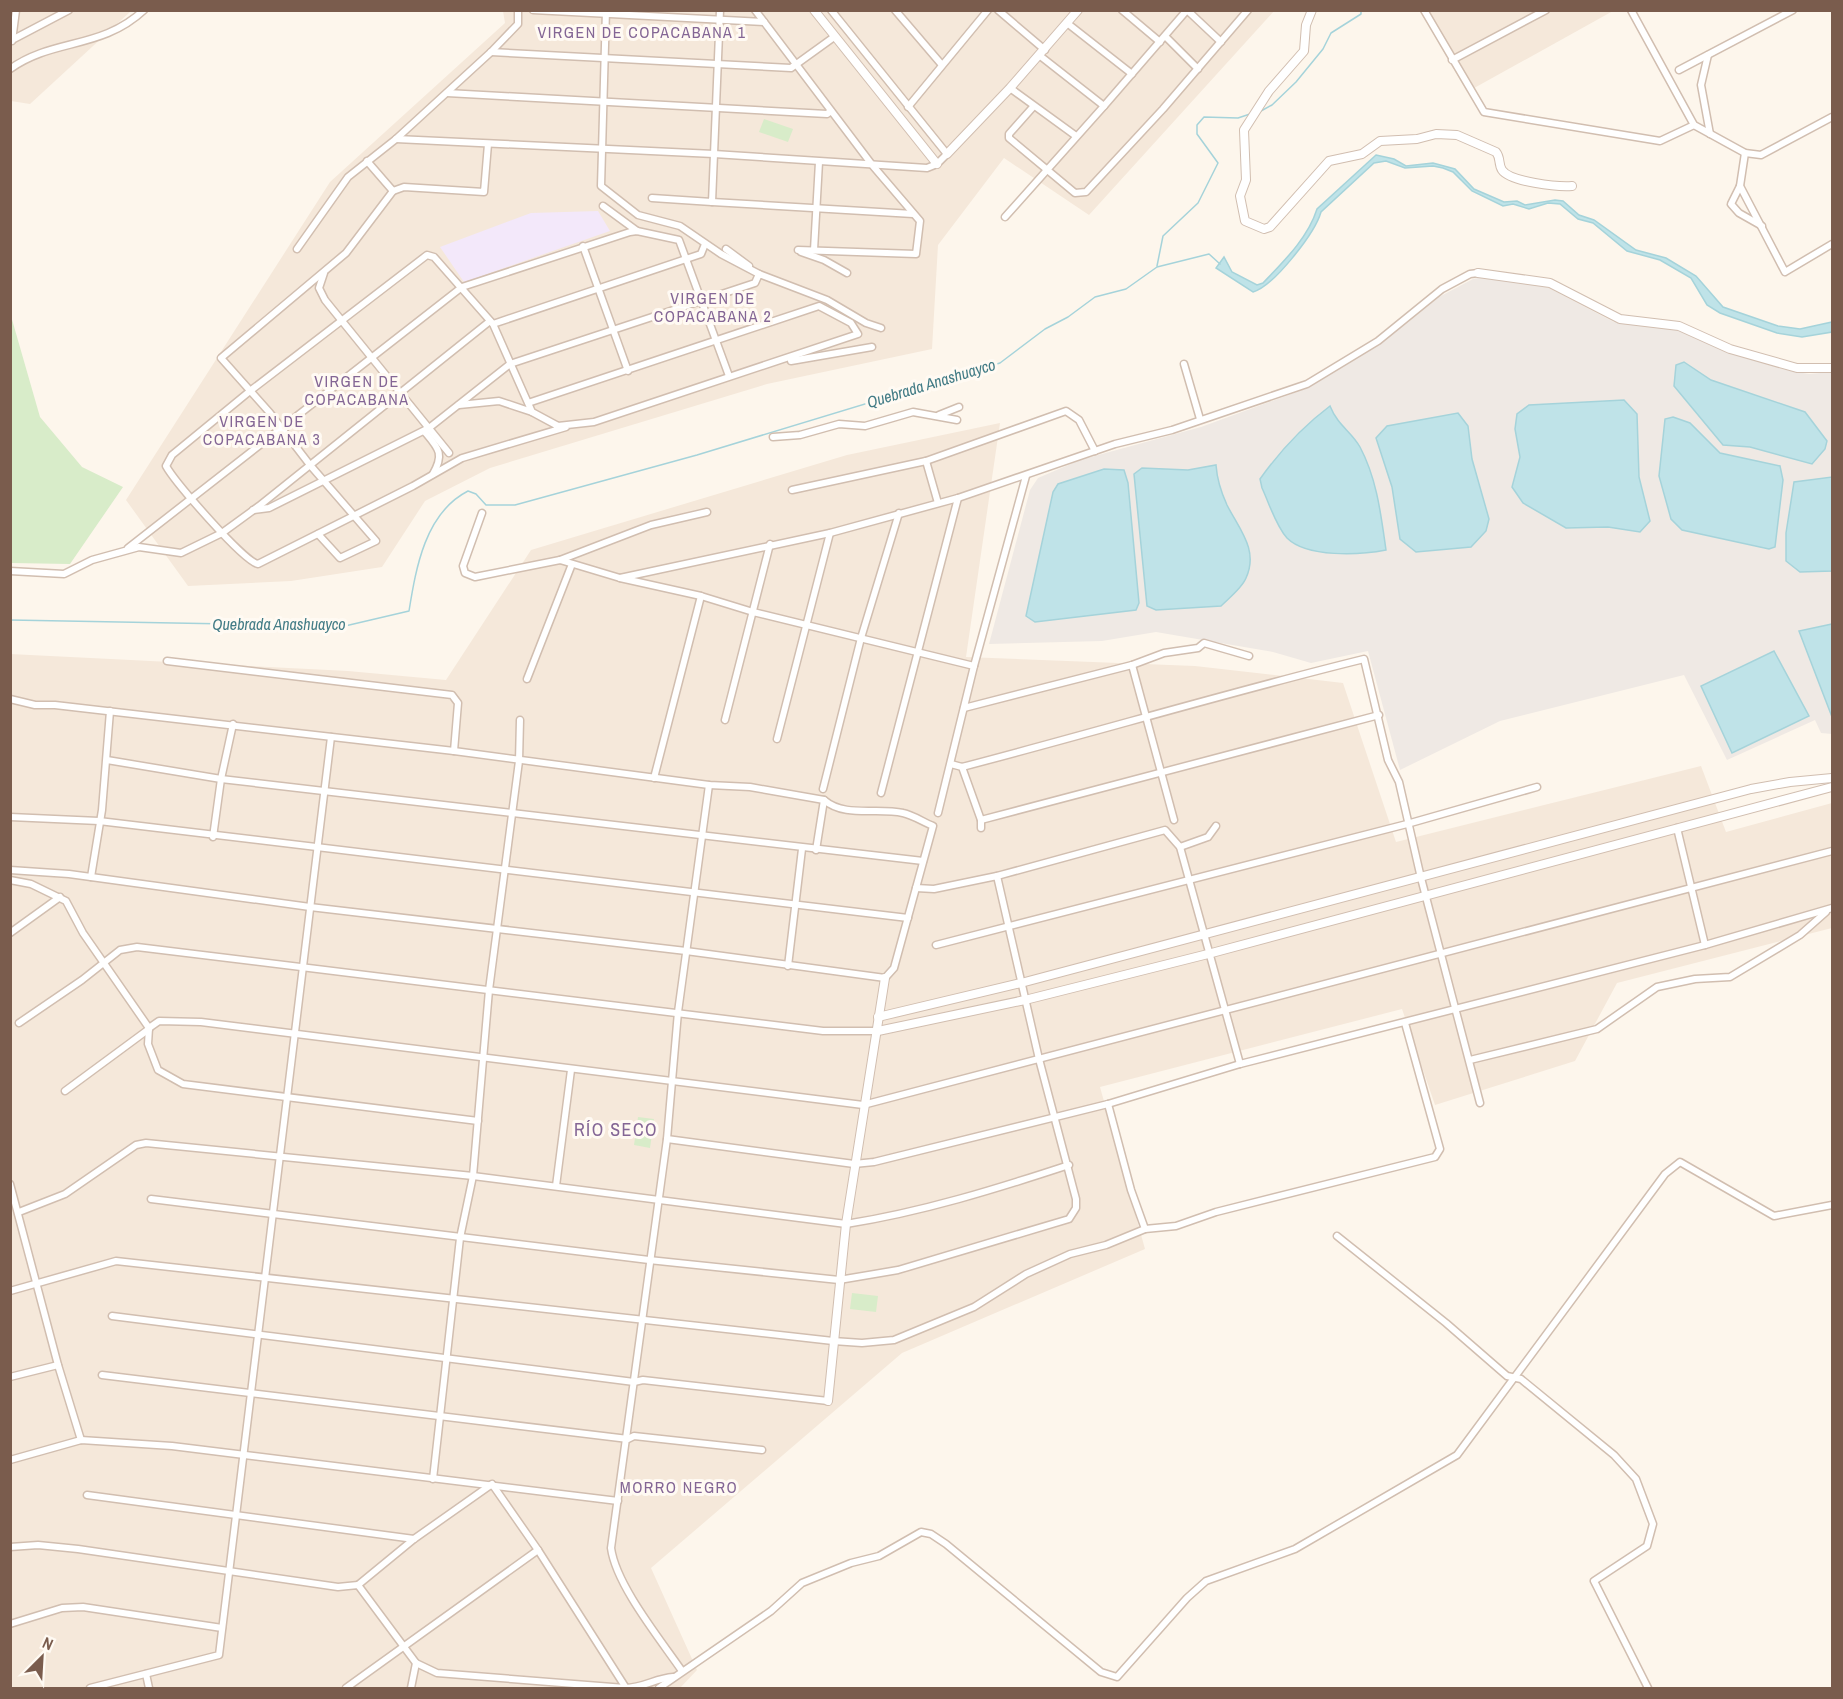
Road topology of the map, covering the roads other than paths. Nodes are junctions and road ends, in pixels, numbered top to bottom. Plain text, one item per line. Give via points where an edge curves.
1 (16, 10) edge
2 (144, 10) edge
3 (518, 10) edge
4 (532, 10) edge
5 (720, 10) edge
6 (755, 10) edge
7 (814, 10) edge
8 (831, 10) edge
9 (895, 10) edge
10 (988, 10) edge
11 (998, 10) edge
12 (1078, 10) edge
13 (1122, 10) edge
14 (1248, 10) edge
15 (1312, 10) edge
16 (1424, 10) edge
17 (1546, 10) edge
18 (1631, 10) edge
19 (1793, 10) edge
20 (64, 11) edge
21 (1187, 11) edge
22 (606, 12) edge
23 (720, 20) junction
24 (764, 22) junction
25 (1067, 23) junction
26 (1166, 36) junction
27 (834, 37) junction
28 (11, 41) edge
29 (1160, 42) junction
30 (1221, 42) junction
31 (491, 52) junction
32 (1042, 52) junction
33 (1708, 55) junction
34 (604, 59) junction
35 (1452, 60) junction
36 (717, 63) junction
37 (795, 65) junction
38 (942, 65) junction
39 (10, 69) edge
40 (1198, 69) junction
41 (1679, 70) dead end
42 (1132, 74) junction
43 (1010, 88) junction
44 (447, 93) junction
45 (603, 101) junction
46 (908, 106) junction
47 (1104, 106) junction
48 (715, 107) junction
49 (1033, 107) junction
50 (831, 111) junction
51 (1833, 117) edge
52 (1694, 125) junction
53 (1710, 134) junction
54 (1076, 136) junction
55 (396, 139) junction
56 (488, 144) junction
57 (601, 148) junction
58 (1745, 153) junction
59 (714, 154) junction
60 (947, 154) junction
61 (367, 161) junction
62 (819, 162) junction
63 (937, 164) junction
64 (873, 166) junction
65 (1047, 168) junction
66 (1572, 186) dead end
67 (1740, 186) junction
68 (393, 191) junction
69 (652, 198) dead end
70 (712, 202) junction
71 (603, 206) dead end
72 (816, 208) junction
73 (913, 214) junction
74 (1005, 217) dead end
75 (1762, 226) junction
76 (637, 231) junction
77 (705, 244) junction
78 (1833, 244) edge
79 (583, 246) junction
80 (297, 249) dead end
81 (726, 249) dead end
82 (814, 250) junction
83 (685, 259) junction
84 (328, 268) junction
85 (757, 272) junction
86 (847, 273) dead end
87 (1478, 273) joint
88 (462, 287) junction
89 (598, 288) junction
90 (701, 300) junction
91 (342, 322) junction
92 (492, 322) junction
93 (881, 328) dead end
94 (612, 330) junction
95 (718, 340) junction
96 (872, 347) dead end
97 (372, 358) junction
98 (510, 364) junction
99 (772, 364) junction
100 (1184, 364) dead end
101 (1833, 368) edge
102 (628, 371) junction
103 (729, 376) junction
104 (250, 391) junction
105 (399, 393) junction
106 (528, 403) junction
107 (458, 405) junction
108 (959, 407) dead end
109 (532, 412) junction
110 (936, 415) junction
111 (1200, 419) junction
112 (957, 420) dead end
113 (566, 427) junction
114 (282, 428) junction
115 (426, 430) junction
116 (773, 437) dead end
117 (1095, 451) junction
118 (449, 453) dead end
119 (926, 461) junction
120 (310, 465) junction
121 (433, 475) junction
122 (1026, 476) junction
123 (324, 482) junction
124 (792, 490) dead end
125 (958, 498) junction
126 (191, 499) junction
127 (938, 503) junction
128 (253, 510) junction
129 (707, 512) dead end
130 (482, 513) dead end
131 (898, 513) junction
132 (354, 516) junction
133 (830, 532) junction
134 (222, 533) junction
135 (318, 534) junction
136 (770, 544) junction
137 (129, 548) junction
138 (560, 560) junction
139 (572, 564) junction
140 (10, 571) edge
141 (620, 578) junction
142 (702, 596) junction
143 (753, 612) junction
144 (806, 625) junction
145 (861, 638) junction
146 (916, 651) junction
147 (1249, 656) dead end
148 (167, 662) dead end
149 (1132, 665) junction
150 (974, 666) junction
151 (527, 679) dead end
152 (10, 699) edge
153 (964, 708) junction
154 (110, 711) junction
155 (1379, 715) junction
156 (1147, 718) junction
157 (520, 720) dead end
158 (725, 720) dead end
159 (233, 724) junction
160 (331, 737) junction
161 (777, 739) dead end
162 (454, 751) junction
163 (106, 760) junction
164 (519, 760) junction
165 (951, 764) junction
166 (962, 767) junction
167 (1161, 773) junction
168 (654, 778) junction
169 (1833, 778) edge
170 (221, 779) junction
171 (709, 785) junction
172 (1537, 787) dead end
173 (1833, 787) edge
174 (824, 789) dead end
175 (324, 791) junction
176 (881, 793) dead end
177 (824, 800) junction
178 (938, 813) dead end
179 (512, 814) junction
180 (10, 817) edge
181 (981, 820) junction
182 (1174, 820) dead end
183 (99, 821) junction
184 (1407, 824) junction
185 (1216, 826) dead end
186 (981, 828) dead end
187 (1677, 828) junction
188 (704, 836) junction
189 (213, 837) junction
190 (317, 847) junction
191 (1180, 847) junction
192 (802, 849) junction
193 (816, 850) junction
194 (1833, 851) edge
195 (923, 861) junction
196 (10, 870) edge
197 (505, 871) junction
198 (997, 876) junction
199 (91, 877) junction
200 (1421, 878) junction
201 (10, 880) edge
202 (1189, 881) junction
203 (1691, 887) junction
204 (916, 888) junction
205 (695, 892) junction
206 (60, 897) junction
207 (1426, 897) junction
208 (795, 906) junction
209 (310, 908) junction
210 (1830, 909) edge
211 (908, 918) junction
212 (1009, 928) junction
213 (497, 929) junction
214 (10, 933) edge
215 (1203, 934) junction
216 (936, 945) dead end
217 (1705, 945) junction
218 (686, 951) junction
219 (1440, 952) junction
220 (1208, 954) junction
221 (104, 964) junction
222 (788, 966) junction
223 (301, 968) junction
224 (885, 978) junction
225 (1021, 983) junction
226 (489, 990) junction
227 (1025, 1000) junction
228 (1223, 1010) junction
229 (1455, 1010) junction
230 (678, 1012) junction
231 (878, 1017) junction
232 (19, 1023) dead end
233 (1406, 1023) junction
234 (149, 1028) junction
235 (878, 1031) junction
236 (293, 1033) junction
237 (484, 1058) junction
238 (1039, 1059) junction
239 (1470, 1060) junction
240 (1240, 1064) junction
241 (571, 1070) junction
242 (673, 1081) junction
243 (64, 1091) dead end
244 (286, 1097) junction
245 (1480, 1103) dead end
246 (1108, 1104) junction
247 (863, 1105) junction
248 (1055, 1115) junction
249 (478, 1121) junction
250 (666, 1139) junction
251 (281, 1155) junction
252 (855, 1164) junction
253 (1069, 1165) junction
254 (474, 1176) junction
255 (10, 1184) edge
256 (556, 1186) junction
257 (151, 1199) dead end
258 (658, 1200) junction
259 (1833, 1205) edge
260 (19, 1212) junction
261 (273, 1213) junction
262 (846, 1224) junction
263 (1145, 1229) junction
264 (1336, 1236) dead end
265 (460, 1238) junction
266 (649, 1260) junction
267 (265, 1279) junction
268 (839, 1280) junction
269 (38, 1283) junction
270 (10, 1291) edge
271 (452, 1301) junction
272 (112, 1316) dead end
273 (643, 1322) junction
274 (258, 1336) junction
275 (833, 1341) junction
276 (446, 1358) junction
277 (58, 1365) junction
278 (102, 1376) dead end
279 (10, 1377) edge
280 (1514, 1378) junction
281 (634, 1382) junction
282 (251, 1395) junction
283 (828, 1401) joint
284 (439, 1418) junction
285 (628, 1439) junction
286 (81, 1440) junction
287 (762, 1450) dead end
288 (244, 1457) junction
289 (10, 1460) edge
290 (433, 1479) junction
291 (492, 1484) junction
292 (87, 1495) dead end
293 (618, 1501) junction
294 (236, 1515) junction
295 (414, 1539) junction
296 (10, 1547) edge
297 (538, 1550) junction
298 (229, 1571) junction
299 (358, 1585) junction
300 (10, 1623) edge
301 (222, 1628) junction
302 (406, 1647) junction
303 (416, 1663) junction
304 (682, 1671) junction
305 (146, 1674) junction
306 (674, 1677) junction
307 (626, 1688) edge
308 (90, 1689) edge
309 (149, 1689) edge
310 (346, 1689) edge
311 (411, 1689) edge
312 (659, 1689) edge
313 (1648, 1689) edge

1 - 28 street
2 - 39 street via 108,35 34,56
3 - 31 street via 518,24
4 - 22 street
5 - 23 street
6 - 24 street
7 - 27 street
8 - 46 street
9 - 38 street
10 - 38 street
11 - 32 street
12 - 25 street
13 - 29 street
14 - 30 street
15 - 66 street via 1306,25 1304,51 1247,122 1243,143 1246,180 1240,196 1245,222 1264,229 1276,223 1329,161 1362,154 1386,139 1457,135 1496,152 1500,168 1508,174 1548,186
16 - 35 street
17 - 35 street
18 - 52 street
19 - 33 street
20 - 28 street
21 - 26 street
21 - 30 street
22 - 23 street
22 - 34 street
23 - 24 street
23 - 36 street
24 - 37 street
25 - 32 street
25 - 42 street
26 - 29 street
26 - 40 street
27 - 37 street
27 - 63 street
29 - 42 street
30 - 40 street
31 - 34 street
31 - 44 street
32 - 43 street
32 - 47 street
33 - 41 street
33 - 53 street via 1701,86
34 - 36 street
34 - 45 street
35 - 52 street via 1484,112 1660,141
36 - 37 street via 791,68
36 - 48 street
37 - 50 street
38 - 46 street
40 - 65 street via 1086,192 1075,193
42 - 47 street
43 - 49 street
43 - 60 street
44 - 45 street
44 - 55 street
45 - 48 street
45 - 57 street
46 - 60 street
47 - 54 street
48 - 50 street via 827,114
48 - 59 street
49 - 54 street
49 - 65 street via 1009,138
50 - 64 street
51 - 58 street via 1761,155
52 - 53 street
53 - 58 street
54 - 65 street
55 - 56 street
55 - 61 street
56 - 57 street
56 - 68 street via 484,192 404,187
57 - 59 street
57 - 77 street via 601,186 635,213 680,226
58 - 67 street
59 - 62 street
59 - 70 street
60 - 63 street
61 - 68 street
61 - 80 street via 348,177
62 - 64 street
62 - 72 street
63 - 64 street via 927,168
64 - 73 street
65 - 74 street
67 - 75 street
67 - 75 street via 1731,204 1734,210
68 - 84 street via 346,253
69 - 70 street
70 - 72 street
71 - 76 street
72 - 73 street
72 - 82 street
73 - 82 street via 920,221 916,254
75 - 78 street via 1785,272
76 - 79 street
76 - 83 street via 679,240
77 - 83 street via 701,254
77 - 85 street
79 - 88 street
79 - 89 street
81 - 85 street
82 - 86 street via 798,250
83 - 89 street
83 - 90 street
84 - 91 street via 319,288
84 - 104 street via 221,358
85 - 90 street via 754,283
85 - 93 street via 827,300
87 - 101 street via 1550,283 1620,319 1678,326 1730,349 1797,368
87 - 111 street via 1443,289 1378,341 1307,384
88 - 91 street via 434,257 427,255
88 - 92 street
88 - 97 street
89 - 92 street
89 - 94 street
90 - 94 street
90 - 95 street
91 - 97 street
91 - 104 street
92 - 98 street
92 - 105 street
94 - 98 street
94 - 102 street
95 - 99 street via 819,306 851,323 858,334
95 - 102 street
95 - 103 street
96 - 99 street
97 - 105 street
97 - 114 street
98 - 106 street
98 - 107 street
99 - 103 street
100 - 111 street
102 - 106 street
103 - 113 street via 594,422
104 - 114 street
104 - 126 street via 168,460 166,466
105 - 115 street
105 - 120 street
106 - 109 street
107 - 109 street via 499,400
107 - 115 street
108 - 110 street
109 - 113 street
110 - 112 street
110 - 116 street via 901,414 865,426 839,424 806,434
111 - 117 street
113 - 121 street via 462,458
114 - 120 street
114 - 126 street
115 - 118 street
115 - 121 street via 441,460
115 - 123 street
117 - 119 street via 1079,420 1066,411
117 - 122 street
119 - 124 street
119 - 127 street
120 - 123 street
120 - 128 street
121 - 132 street
122 - 125 street
122 - 150 street
123 - 128 street via 269,508
123 - 132 street
125 - 127 street
125 - 146 street
126 - 134 street
126 - 137 street
127 - 131 street
128 - 134 street
129 - 138 street via 651,525
130 - 138 street via 463,566 465,573 476,577
131 - 133 street
131 - 145 street
132 - 135 street
132 - 135 street via 376,541 340,558
133 - 136 street
133 - 144 street
134 - 135 street via 258,564
134 - 137 street via 181,554 148,547
136 - 141 street
136 - 143 street
137 - 140 street via 64,574
138 - 139 street
139 - 141 street
139 - 151 street
141 - 142 street
142 - 143 street
142 - 168 street
143 - 144 street
143 - 158 street
144 - 145 street
144 - 161 street
145 - 146 street
145 - 174 street
146 - 150 street
146 - 176 street
147 - 149 street via 1204,643 1198,648 1164,653
148 - 162 street via 452,695 458,703
149 - 153 street
149 - 156 street
150 - 153 street
152 - 154 street
153 - 165 street
154 - 159 street
154 - 163 street
155 - 156 street via 1364,659
155 - 167 street
155 - 184 street via 1388,759 1400,783
156 - 166 street
156 - 167 street
157 - 164 street
159 - 160 street
159 - 170 street
160 - 162 street
160 - 175 street
162 - 164 street
163 - 170 street
163 - 183 street
164 - 168 street
164 - 179 street
165 - 166 street
165 - 178 street
166 - 181 street
167 - 181 street
167 - 182 street
168 - 171 street
169 - 200 street via 1751,789
170 - 175 street
170 - 189 street
171 - 177 street via 750,787
171 - 188 street
172 - 184 street
173 - 187 street
175 - 179 street
175 - 190 street
177 - 193 street
177 - 195 street via 851,811 904,813 933,826
179 - 188 street
179 - 197 street
180 - 183 street
181 - 186 street
183 - 189 street
183 - 199 street
184 - 200 street
184 - 202 street
185 - 191 street via 1203,840
187 - 203 street
187 - 207 street
188 - 192 street
188 - 205 street
189 - 190 street
190 - 197 street
190 - 209 street
191 - 198 street via 1166,830
191 - 202 street
192 - 193 street
192 - 208 street
193 - 195 street
194 - 203 street
195 - 204 street
196 - 199 street
197 - 205 street
197 - 213 street
198 - 204 street via 934,889
198 - 212 street
199 - 209 street
200 - 207 street
200 - 215 street
201 - 206 street
202 - 212 street
202 - 215 street
203 - 217 street
203 - 219 street
204 - 211 street
205 - 208 street
205 - 218 street
206 - 214 street
206 - 221 street
207 - 219 street
207 - 220 street
208 - 211 street
208 - 222 street
209 - 213 street
209 - 223 street
210 - 217 street
210 - 239 street via 1800,935 1730,977 1657,987 1596,1029
211 - 224 street via 894,968
212 - 216 street
212 - 225 street
213 - 218 street
213 - 226 street
215 - 220 street
215 - 225 street
217 - 229 street
218 - 222 street
218 - 230 street
219 - 228 street
219 - 229 street
220 - 227 street
220 - 228 street
221 - 223 street via 120,950 137,946
221 - 232 street
221 - 234 street
222 - 224 street
223 - 226 street
223 - 236 street
224 - 231 street
225 - 227 street
225 - 231 street
226 - 230 street
226 - 237 street
227 - 235 street
227 - 238 street
228 - 238 street
228 - 240 street
229 - 233 street
229 - 239 street
230 - 235 street via 824,1031
230 - 242 street
231 - 235 street
233 - 240 street
233 - 263 street via 1440,1149 1435,1156 1216,1212 1176,1226
234 - 236 street via 159,1021 201,1022
234 - 243 street
234 - 244 street via 153,1062 173,1081
235 - 247 street
236 - 237 street
236 - 244 street
237 - 241 street
237 - 249 street
238 - 247 street
238 - 248 street
239 - 245 street
240 - 246 street
241 - 242 street
241 - 256 street
242 - 247 street
242 - 250 street
244 - 249 street
244 - 251 street
246 - 248 street
246 - 263 street
247 - 252 street
248 - 252 street
248 - 253 street
249 - 254 street
250 - 252 street
250 - 258 street
251 - 254 street
251 - 260 street via 136,1144 65,1194
251 - 261 street
252 - 262 street
253 - 262 street via 962,1198
253 - 268 street via 1076,1208 1069,1220 898,1270
254 - 256 street
254 - 265 street
255 - 260 street
256 - 258 street
257 - 261 street
258 - 262 street
258 - 266 street
259 - 280 street via 1774,1216 1680,1162 1665,1174
260 - 269 street
261 - 265 street
261 - 267 street
262 - 268 street
263 - 275 street via 1070,1254 1026,1274 974,1307 894,1340
264 - 280 street
265 - 266 street
265 - 271 street
266 - 268 street
266 - 273 street
267 - 269 street via 116,1261
267 - 271 street
267 - 274 street
268 - 275 street
269 - 270 street
269 - 277 street
271 - 273 street
271 - 276 street
272 - 274 street
273 - 275 street
273 - 281 street
274 - 276 street
274 - 282 street
275 - 283 street
276 - 281 street
276 - 284 street
277 - 279 street
277 - 286 street
278 - 282 street
280 - 304 street via 1457,1455 1295,1549 1206,1581 1117,1677 1101,1672 946,1544 926,1532 879,1556 802,1583 771,1611
280 - 313 street via 1555,1404 1636,1479 1653,1524 1651,1538 1647,1546 1593,1581
281 - 283 street
281 - 285 street
282 - 284 street
282 - 288 street
284 - 285 street
284 - 290 street
285 - 287 street via 634,1436
285 - 293 street
286 - 288 street via 172,1446
286 - 289 street
288 - 290 street
288 - 294 street
290 - 291 street
291 - 293 street
291 - 295 street
291 - 297 street
292 - 294 street
293 - 304 street via 611,1548 613,1563
294 - 295 street
294 - 298 street
295 - 299 street
296 - 298 street via 38,1545
297 - 302 street
297 - 307 street
298 - 299 street via 338,1587
298 - 301 street
299 - 302 street
300 - 301 street via 62,1608 83,1607
301 - 305 street via 219,1655
302 - 303 street
302 - 310 street
303 - 307 street via 445,1675
303 - 311 street
304 - 306 street
305 - 308 street
305 - 309 street
306 - 307 street
306 - 312 street

